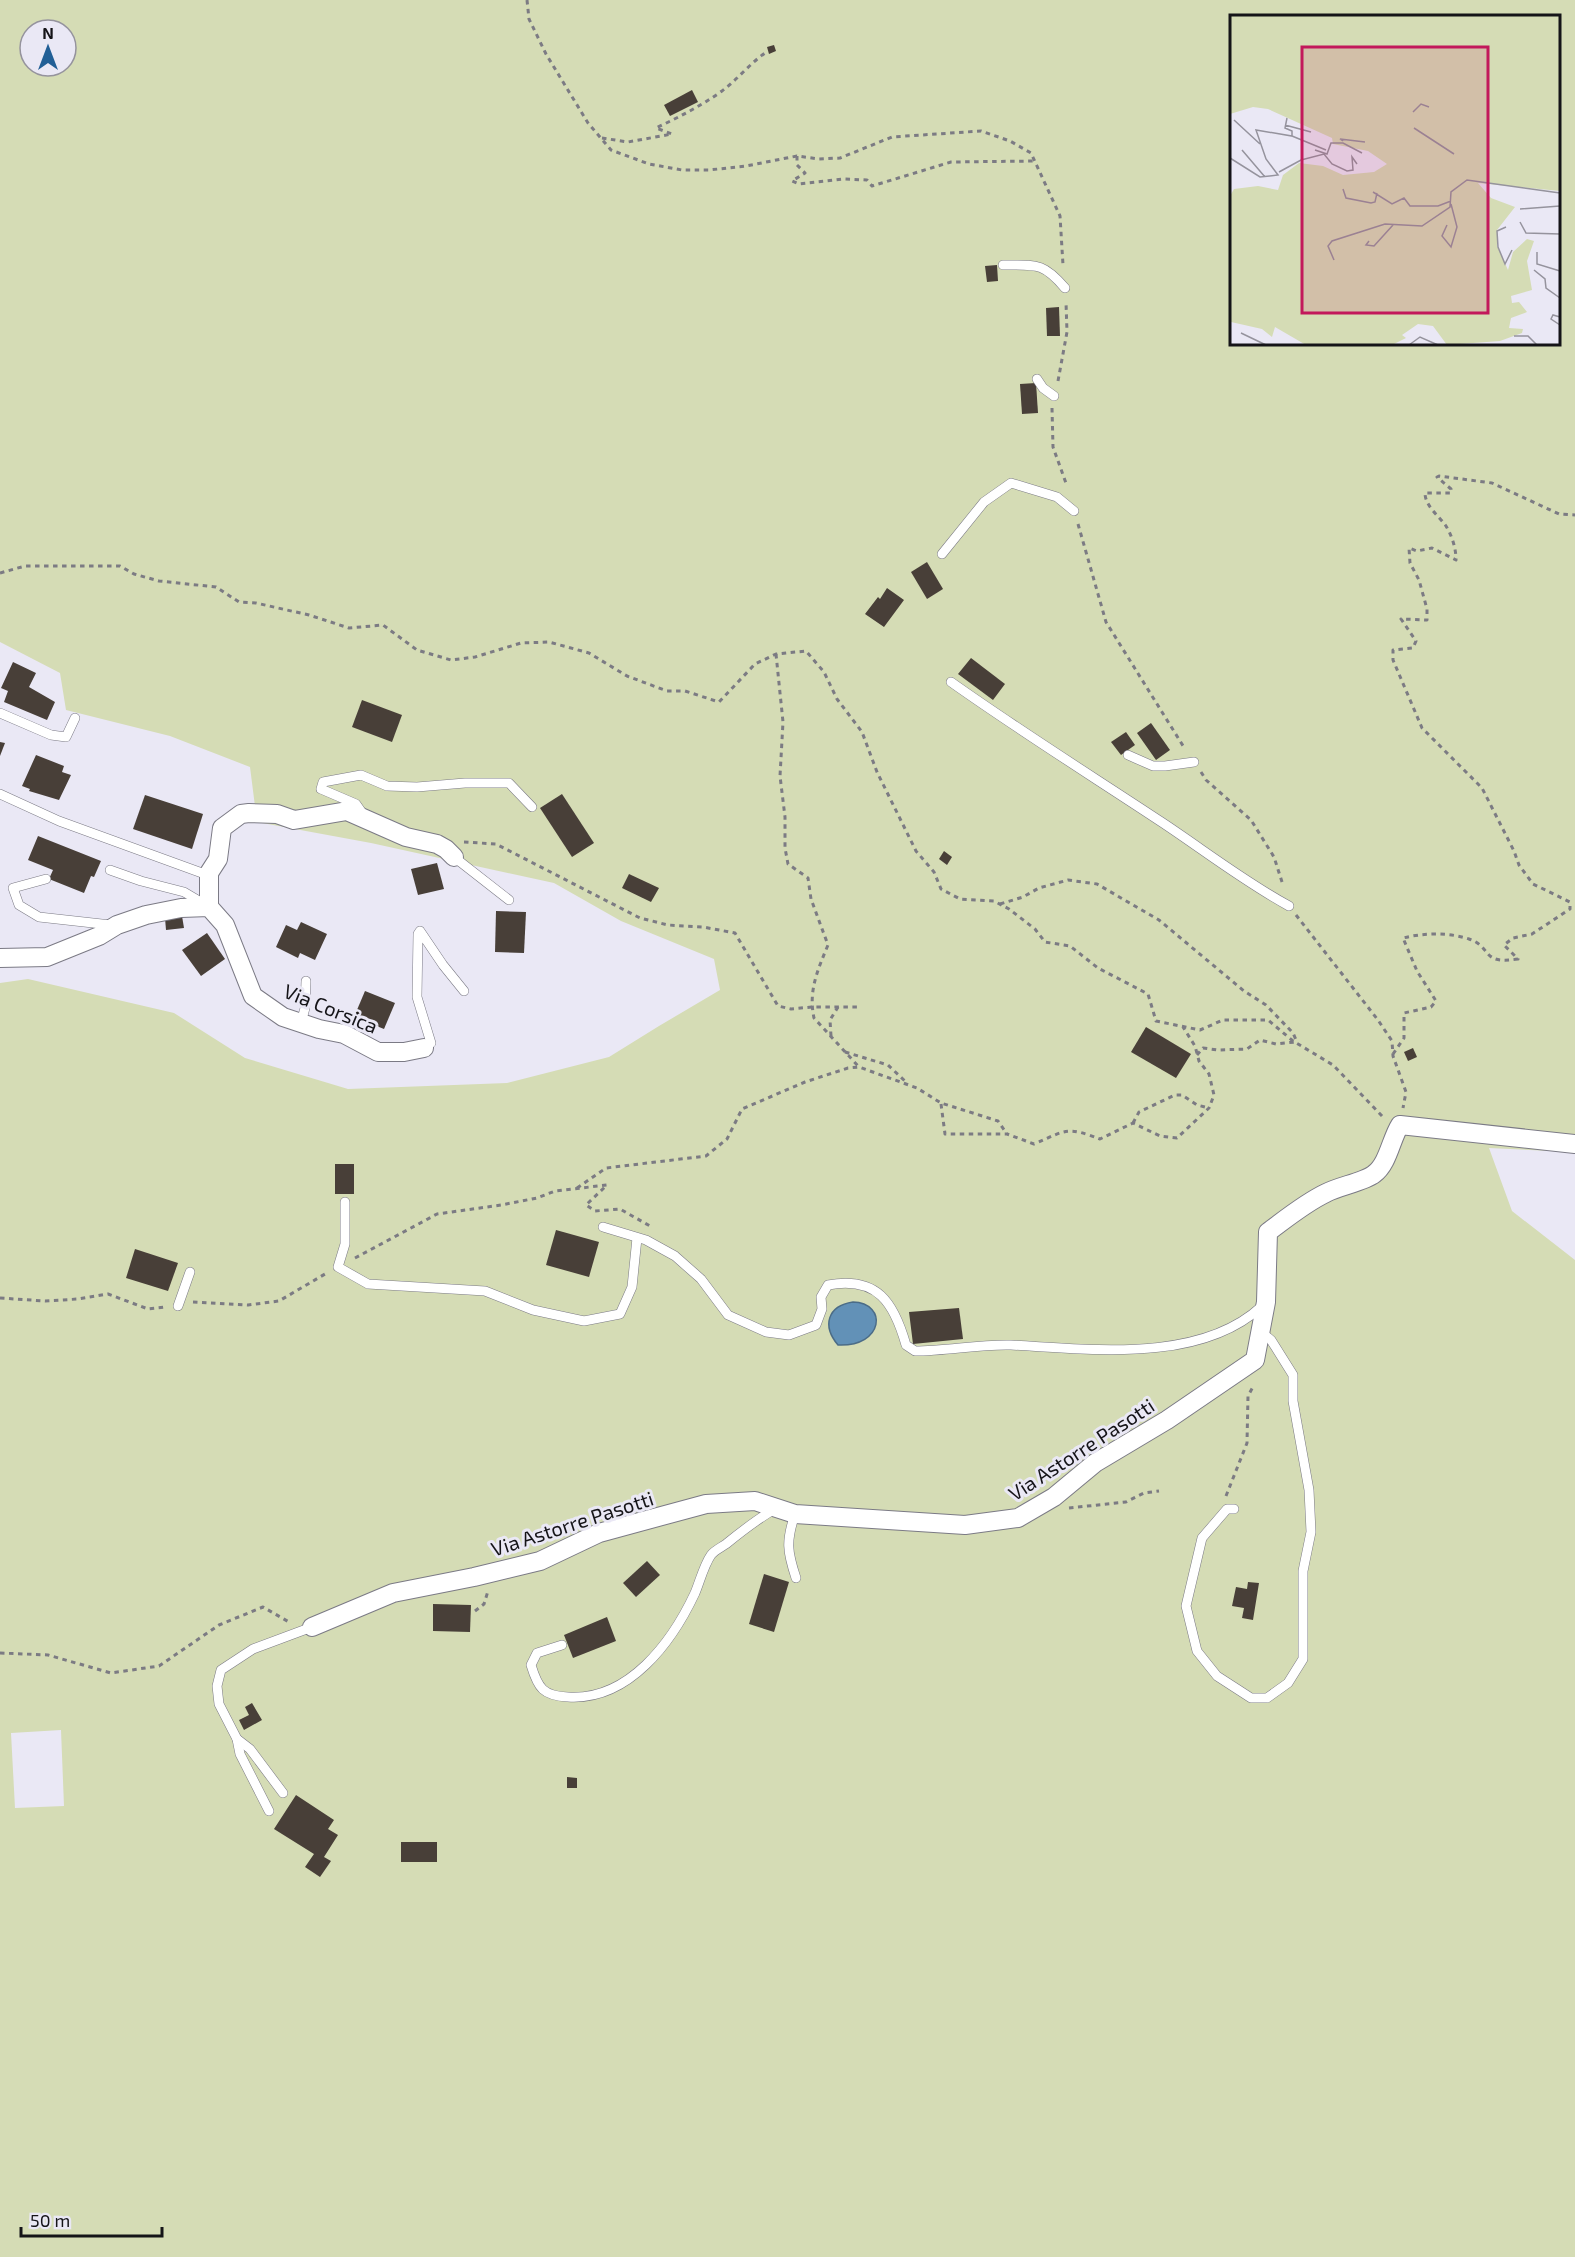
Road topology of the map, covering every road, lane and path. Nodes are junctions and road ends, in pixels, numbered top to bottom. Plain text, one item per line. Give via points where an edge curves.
1 (527, 0) edge
2 (768, 51) dead end
3 (600, 138) junction
4 (798, 156) junction
5 (1035, 161) junction
6 (1003, 265) dead end
7 (1065, 288) junction
8 (1037, 379) dead end
9 (1054, 396) junction
10 (1074, 511) junction
11 (1575, 515) edge
12 (942, 554) dead end
13 (0, 573) edge
14 (776, 654) junction
15 (951, 682) dead end
16 (0, 713) edge
17 (75, 718) dead end
18 (1128, 755) dead end
19 (1194, 762) junction
20 (0, 794) edge
21 (532, 807) dead end
22 (369, 820) junction
23 (456, 838) dead end
24 (454, 857) joint
25 (110, 870) dead end
26 (202, 873) dead end
27 (46, 879) dead end
28 (509, 900) dead end
29 (1000, 904) junction
30 (1289, 906) junction
31 (209, 907) junction
32 (117, 925) junction
33 (0, 958) edge
34 (306, 981) dead end
35 (464, 991) dead end
36 (812, 1007) junction
37 (838, 1007) junction
38 (861, 1007) dead end
39 (302, 1023) junction
40 (1183, 1027) junction
41 (832, 1038) junction
42 (1297, 1042) junction
43 (424, 1048) joint
44 (844, 1052) junction
45 (1393, 1054) junction
46 (1197, 1055) junction
47 (859, 1067) junction
48 (909, 1085) junction
49 (941, 1103) junction
50 (1209, 1108) junction
51 (1133, 1123) junction
52 (1400, 1125) junction
53 (1007, 1134) junction
54 (1575, 1144) edge
55 (576, 1189) junction
56 (345, 1202) dead end
57 (603, 1227) dead end
58 (655, 1230) dead end
59 (638, 1238) junction
60 (339, 1267) junction
61 (190, 1272) dead end
62 (0, 1298) edge
63 (1266, 1302) junction
64 (178, 1306) junction
65 (1260, 1331) junction
66 (1257, 1378) dead end
67 (1159, 1491) dead end
68 (1227, 1493) dead end
69 (1040, 1505) junction
70 (777, 1508) junction
71 (1233, 1509) dead end
72 (795, 1514) junction
73 (796, 1578) dead end
74 (290, 1623) dead end
75 (312, 1627) joint
76 (562, 1645) dead end
77 (0, 1653) edge
78 (237, 1739) junction
79 (283, 1793) dead end
80 (269, 1811) dead end

1 - 3 path via 529,19 546,54
2 - 3 path via 724,90 656,128 672,134 628,142
3 - 4 path via 611,150 649,164 682,170 747,166
4 - 5 path via 840,158 892,137 981,131 1032,153
4 - 5 path via 797,165 805,172 792,181 799,184 844,179 867,180 872,186 951,162
5 - 7 path via 1060,216
6 - 7 lane via 1047,269
7 - 9 path via 1067,332
8 - 9 lane
9 - 10 path via 1053,447
10 - 12 lane via 1057,496 1011,483 984,502
10 - 19 path via 1106,622
11 - 45 path via 1559,514 1492,483 1439,476 1451,493 1425,493 1425,499 1447,528 1456,560 1432,548 1409,548 1427,620 1401,619 1416,641 1413,648 1393,650 1393,660 1422,728 1482,788 1518,865 1533,884 1570,902 1570,909 1532,934 1513,938 1504,945 1518,959 1502,962 1491,958 1471,939 1441,934 1402,938 1436,1001 1431,1007 1404,1013 1404,1038
13 - 14 path via 25,566 120,566 159,580 216,587 239,602 309,615 349,628 383,625 417,650 451,660 521,643 549,642 589,653 627,676 667,691 685,691 719,702 755,664
14 - 29 path via 806,651 824,672 837,699 862,732 877,772 916,850 934,872 941,889 960,899
14 - 36 path via 783,722 780,776 785,848 788,864 808,878 811,899 828,945 812,991
15 - 30 lane
16 - 17 lane via 51,735 66,737
18 - 19 lane via 1153,766
19 - 30 path via 1206,780 1251,820 1274,857
20 - 26 lane via 59,821
21 - 22 lane via 509,783 417,788 387,786 361,775 323,782 321,789 356,804
22 - 24 street via 406,837 436,844
22 - 31 street via 347,811 294,820 277,814 241,814 222,828 218,859 209,873
23 - 36 path via 496,844 640,918 735,933 778,1006
24 - 28 lane
25 - 31 lane via 184,892
27 - 32 lane via 14,888 19,905 39,917
29 - 40 path via 1035,929 1045,942 1070,946 1098,968 1148,994 1156,1021
29 - 42 path via 1068,880 1097,884 1159,920 1266,1005
30 - 45 path via 1378,1020 1392,1041
31 - 32 street via 181,908
31 - 39 street, Via Corsica via 225,925 253,996 283,1017
32 - 33 street via 47,957
34 - 39 lane
35 - 43 lane via 420,931 417,997 431,1043
36 - 37 path
36 - 41 path via 814,1018
37 - 38 path
37 - 41 path via 830,1020
39 - 43 street, Via Corsica via 344,1034 378,1052
40 - 42 path via 1200,1030 1223,1020 1268,1020
40 - 46 path
41 - 44 path
42 - 46 path via 1276,1044 1260,1040 1247,1049 1203,1048
42 - 52 path via 1333,1065 1380,1116
44 - 47 path
44 - 48 path via 888,1065
45 - 52 path via 1406,1092
46 - 50 path via 1209,1074 1214,1095
47 - 48 path
47 - 55 path via 804,1082 742,1109 728,1139 706,1156 606,1168
48 - 49 path
49 - 53 path via 998,1121
49 - 53 path via 945,1134
50 - 51 path via 1175,1095 1139,1112
50 - 51 path via 1177,1138 1160,1136
51 - 53 path via 1100,1139 1068,1130 1034,1144
52 - 54 street
52 - 63 street, Via Astorre Pasotti via 1374,1174 1328,1191 1268,1232
55 - 58 path via 607,1185 586,1205 595,1211 620,1209
55 - 60 path via 437,1214
56 - 60 lane via 345,1244
57 - 59 lane
59 - 60 lane via 632,1287 620,1314 584,1321 533,1310 485,1291 368,1284
59 - 63 lane via 675,1256 696,1274 728,1315 766,1332 789,1335 816,1325 822,1309 821,1297 828,1285 860,1286 883,1295 894,1310 906,1345 915,1351 1010,1345 1157,1347 1212,1336 1249,1318
60 - 64 path via 279,1301 248,1305 196,1301
61 - 64 lane
62 - 64 path via 45,1301 108,1294 148,1309
63 - 65 street, Via Astorre Pasotti
65 - 69 street, Via Astorre Pasotti via 1255,1360 1095,1463
65 - 71 lane via 1293,1375 1293,1401 1310,1490 1311,1532 1303,1571 1303,1659 1288,1683 1267,1698 1251,1698 1217,1676 1197,1651 1186,1606 1202,1538 1227,1509
66 - 68 path via 1248,1396 1247,1443
67 - 69 path via 1113,1504 1061,1509
69 - 72 street, Via Astorre Pasotti via 1018,1518 965,1525
70 - 72 street, Via Astorre Pasotti
70 - 75 street, Via Astorre Pasotti via 755,1501 706,1504 598,1533 540,1561 393,1593
70 - 76 lane via 711,1555 675,1632 642,1669 611,1690 581,1698 563,1697 554,1696 537,1684 531,1665 537,1653
72 - 73 lane via 788,1552
74 - 77 path via 263,1606 219,1625 159,1666 111,1673 48,1655
75 - 78 lane via 253,1649 221,1670 217,1686 219,1704
78 - 79 lane via 250,1749
78 - 80 lane via 240,1754

